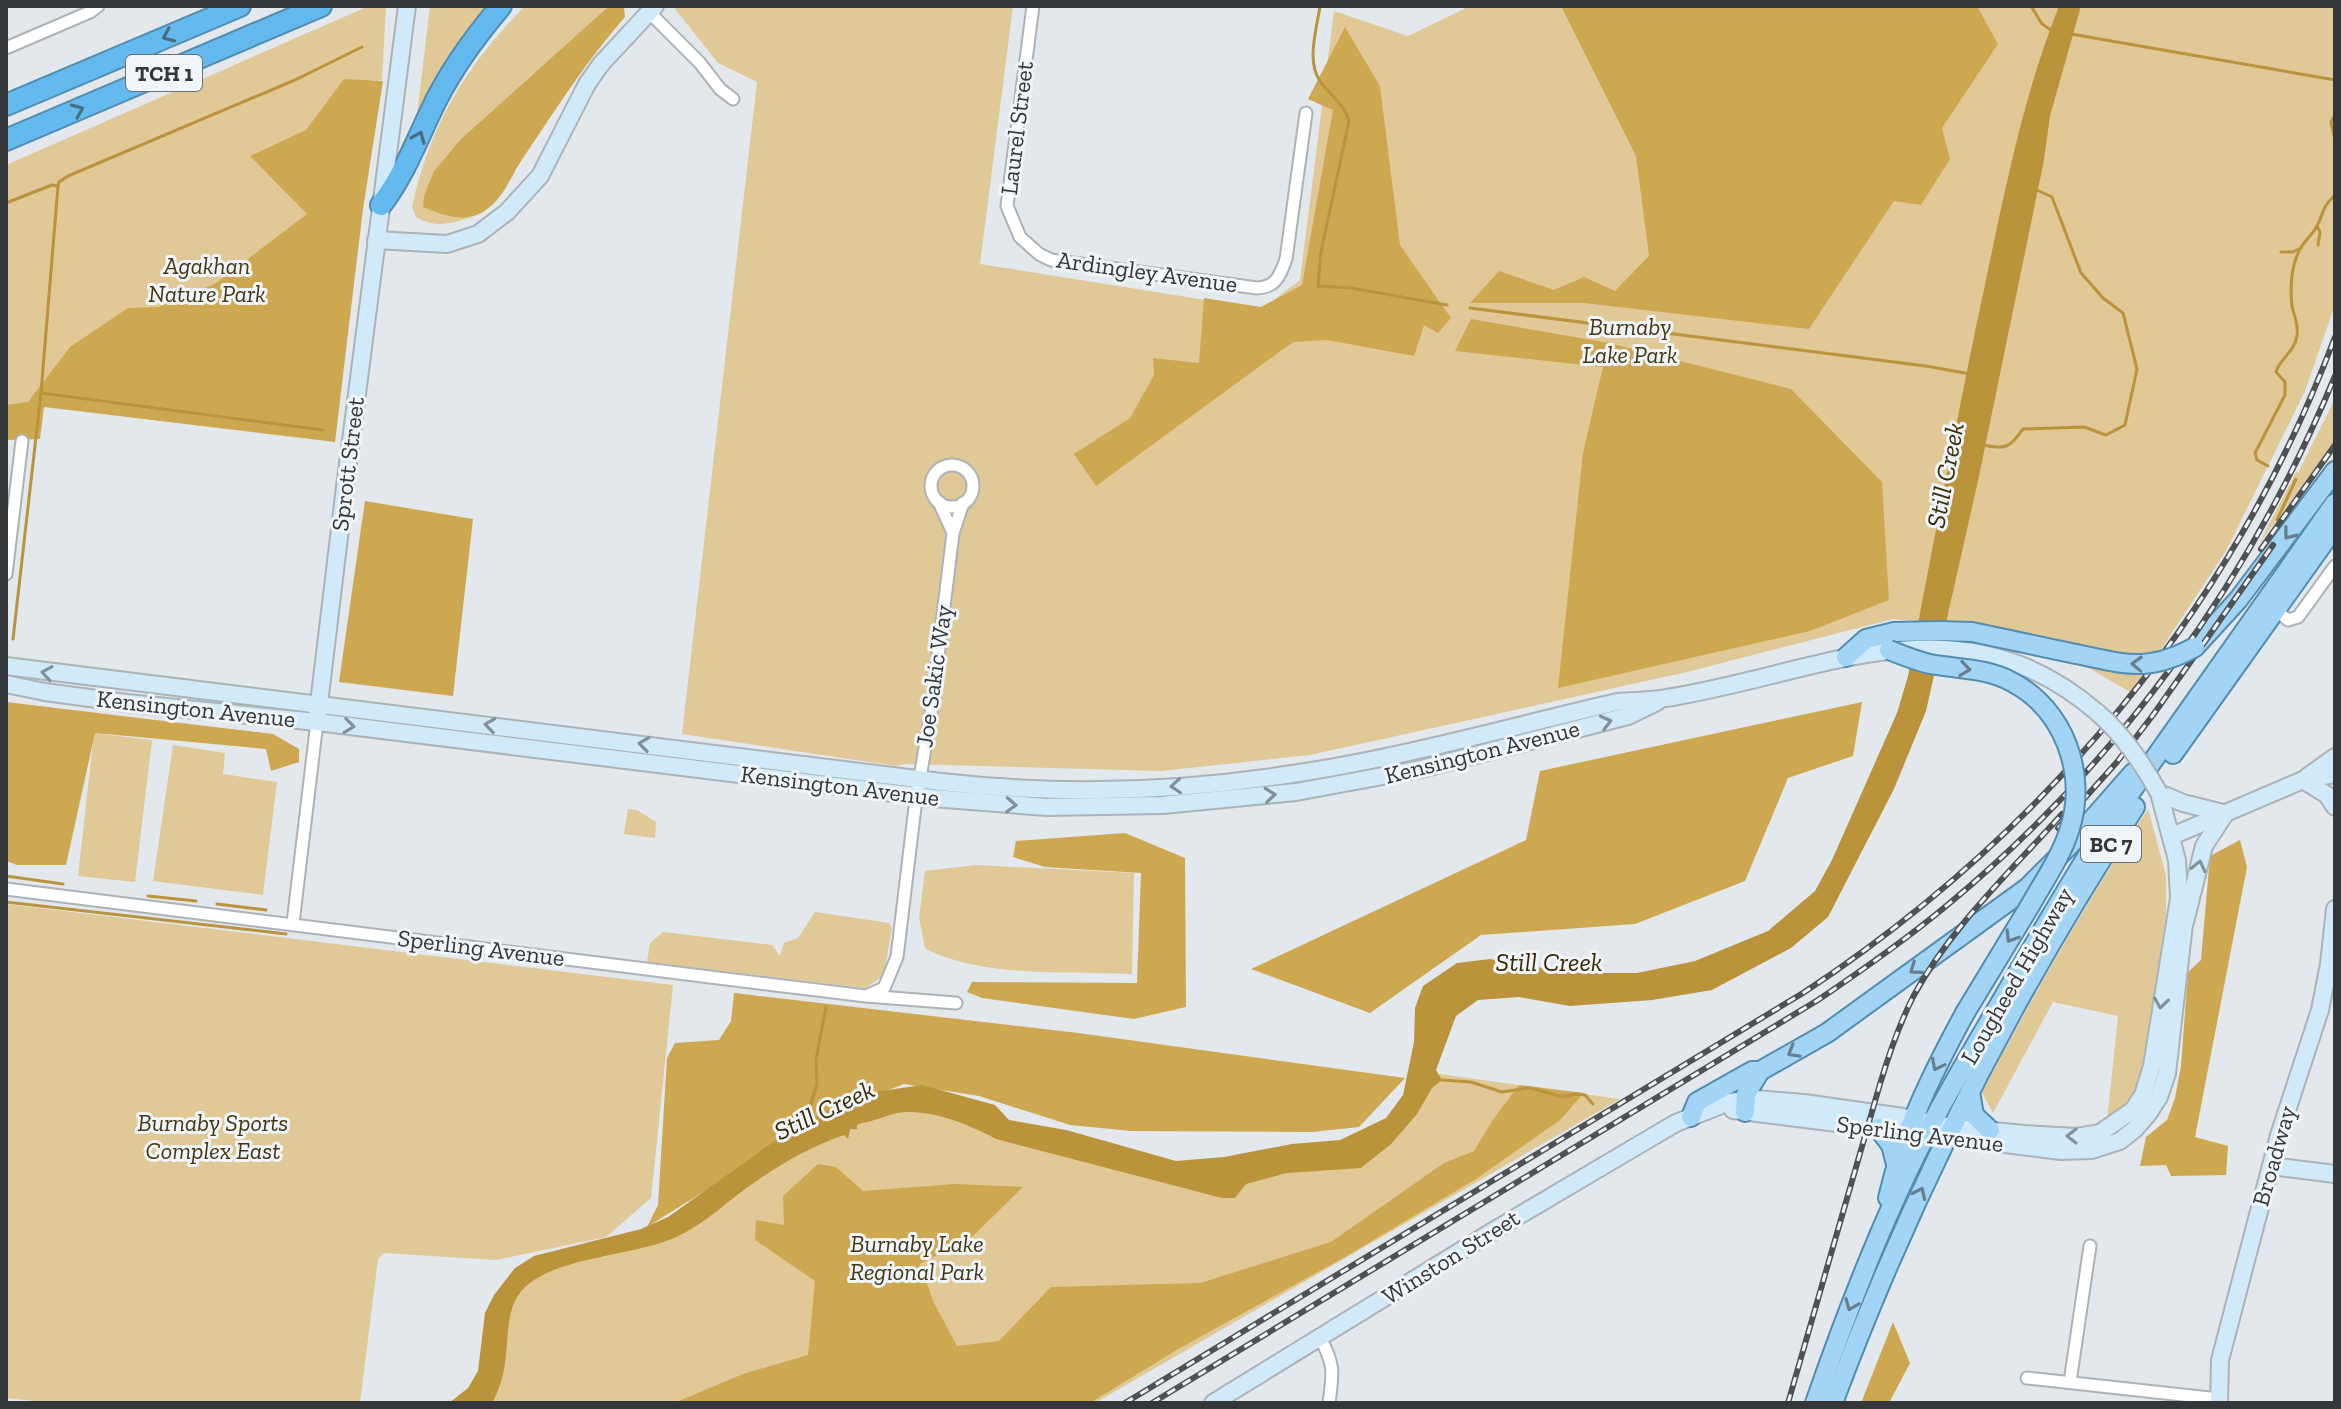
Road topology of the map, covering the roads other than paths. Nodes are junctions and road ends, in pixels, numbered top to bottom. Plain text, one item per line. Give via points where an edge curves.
1 (98, 6) edge
2 (240, 6) edge
3 (321, 6) edge
4 (407, 6) edge
5 (501, 6) edge
6 (1033, 6) edge
7 (652, 9) edge
8 (6, 48) edge
9 (733, 99) dead end
10 (6, 105) edge
11 (1306, 113) dead end
12 (6, 140) edge
13 (381, 205) junction
14 (376, 240) junction
15 (1027, 244) joint
16 (22, 441) dead end
17 (2335, 471) edge
18 (939, 502) junction
19 (963, 503) junction
20 (2335, 503) edge
21 (2335, 527) edge
22 (953, 533) junction
23 (2335, 566) edge
24 (6, 574) edge
25 (2276, 610) junction
26 (1889, 650) junction
27 (1846, 657) junction
28 (6, 666) edge
29 (6, 684) edge
30 (318, 713) junction
31 (2176, 727) junction
32 (2335, 757) edge
33 (2335, 774) edge
34 (2303, 780) junction
35 (918, 788) junction
36 (2163, 797) junction
37 (2335, 807) edge
38 (2225, 813) junction
39 (2172, 836) junction
40 (6, 889) edge
41 (2179, 898) junction
42 (2335, 909) edge
43 (293, 923) junction
44 (2184, 924) junction
45 (866, 996) junction
46 (956, 1003) dead end
47 (1760, 1071) junction
48 (1970, 1092) junction
49 (1745, 1106) junction
50 (1691, 1117) junction
51 (1920, 1127) junction
52 (1878, 1128) junction
53 (1990, 1130) junction
54 (1949, 1132) junction
55 (2115, 1134) junction
56 (1896, 1164) junction
57 (2271, 1166) junction
58 (2335, 1174) edge
59 (1880, 1233) junction
60 (2090, 1246) dead end
61 (1320, 1338) junction
62 (2027, 1378) dead end
63 (2070, 1382) junction
64 (2219, 1401) edge
65 (1213, 1403) edge
66 (1329, 1403) edge
67 (1815, 1403) edge
68 (1833, 1403) edge

1 - 8 street
2 -> 10 highway, TCH 1
12 -> 3 highway, TCH 1
4 - 13 main road, Sprott Street
13 -> 5 highway via 397,184 467,46
6 - 15 street, Laurel Street via 1007,195 1010,218
7 - 9 street
7 - 14 main road via 601,64 540,176 507,212 478,234 447,244
11 - 15 street, Ardingley Avenue via 1286,259 1272,286 1063,263
13 - 14 main road, Sprott Street
14 - 30 main road, Sprott Street
16 - 24 street
17 -> 27 main road, bridge via 2238,600 2195,647 2176,658 2138,666 1972,632 1939,631 1866,639
18 - 19 street
18 - 19 street, Joe Sakic Way via 933,479 941,468 955,465 967,470 973,482 971,496
18 - 22 street
19 - 22 street, Joe Sakic Way
20 - 31 main road, Lougheed Highway / BC 7
21 - 25 main road, Lougheed Highway / BC 7
22 - 35 street, Joe Sakic Way
23 - 25 street via 2298,617 2288,620
25 - 48 main road, Lougheed Highway / BC 7 via 2083,887
26 - 27 main road, Kensington Avenue
26 - 36 main road, Kensington Avenue, bridge via 1977,651 2057,682 2115,728
26 -> 51 main road, bridge via 1926,664 1997,674 2015,683 2061,729 2072,757 2075,792 2059,855 1937,1065
27 - 35 main road, Kensington Avenue via 1292,774 1158,787
30 -> 28 main road, Kensington Avenue
29 - 30 main road, Kensington Avenue via 127,703
30 - 35 main road, Kensington Avenue
30 - 43 street, Sprott Street
31 -> 47 main road via 2027,888 1827,1033
31 - 51 main road, Lougheed Highway / BC 7 via 2075,874
32 - 34 main road
33 - 34 main road
34 - 37 main road via 2327,795
34 - 38 main road
35 - 45 street, Joe Sakic Way via 897,957 884,988
36 - 38 main road
36 - 39 main road, Kensington Avenue
38 - 39 main road
44 -> 38 main road via 2204,846
39 - 41 main road, Kensington Avenue
40 - 43 street, Sperling Avenue
41 - 44 main road, Kensington Avenue
41 -> 55 main road, Kensington Avenue via 2152,1066 2143,1095
42 - 57 main road, Broadway via 2320,1010
43 - 45 street, Sperling Avenue
44 - 55 main road, Kensington Avenue via 2167,1073 2148,1114
45 - 46 street, Sperling Avenue
47 - 49 main road
47 - 50 main road via 1697,1102
48 - 53 main road via 1974,1115
48 - 54 main road, Lougheed Highway / BC 7
49 - 50 main road, Sperling Avenue via 1729,1102
49 - 51 main road, Sperling Avenue via 1804,1103
49 - 52 main road, Sperling Avenue
50 - 61 main road, Winston Street
51 - 52 main road, Sperling Avenue
51 - 54 main road, Sperling Avenue
51 - 56 main road
51 - 59 main road, Lougheed Highway / BC 7
52 - 56 main road via 1891,1145
53 - 54 main road, Sperling Avenue
55 -> 53 main road, Sperling Avenue via 2076,1137
54 - 55 main road, Sperling Avenue via 2078,1151 2106,1147
68 -> 54 main road, Lougheed Highway / BC 7 via 1889,1262
56 - 59 main road
57 - 58 main road
57 - 64 main road, Broadway via 2220,1360
59 -> 67 main road, Lougheed Highway / BC 7
60 - 63 street
61 - 65 main road, Winston Street
61 - 66 street via 1334,1369
62 - 63 street
63 - 64 street

